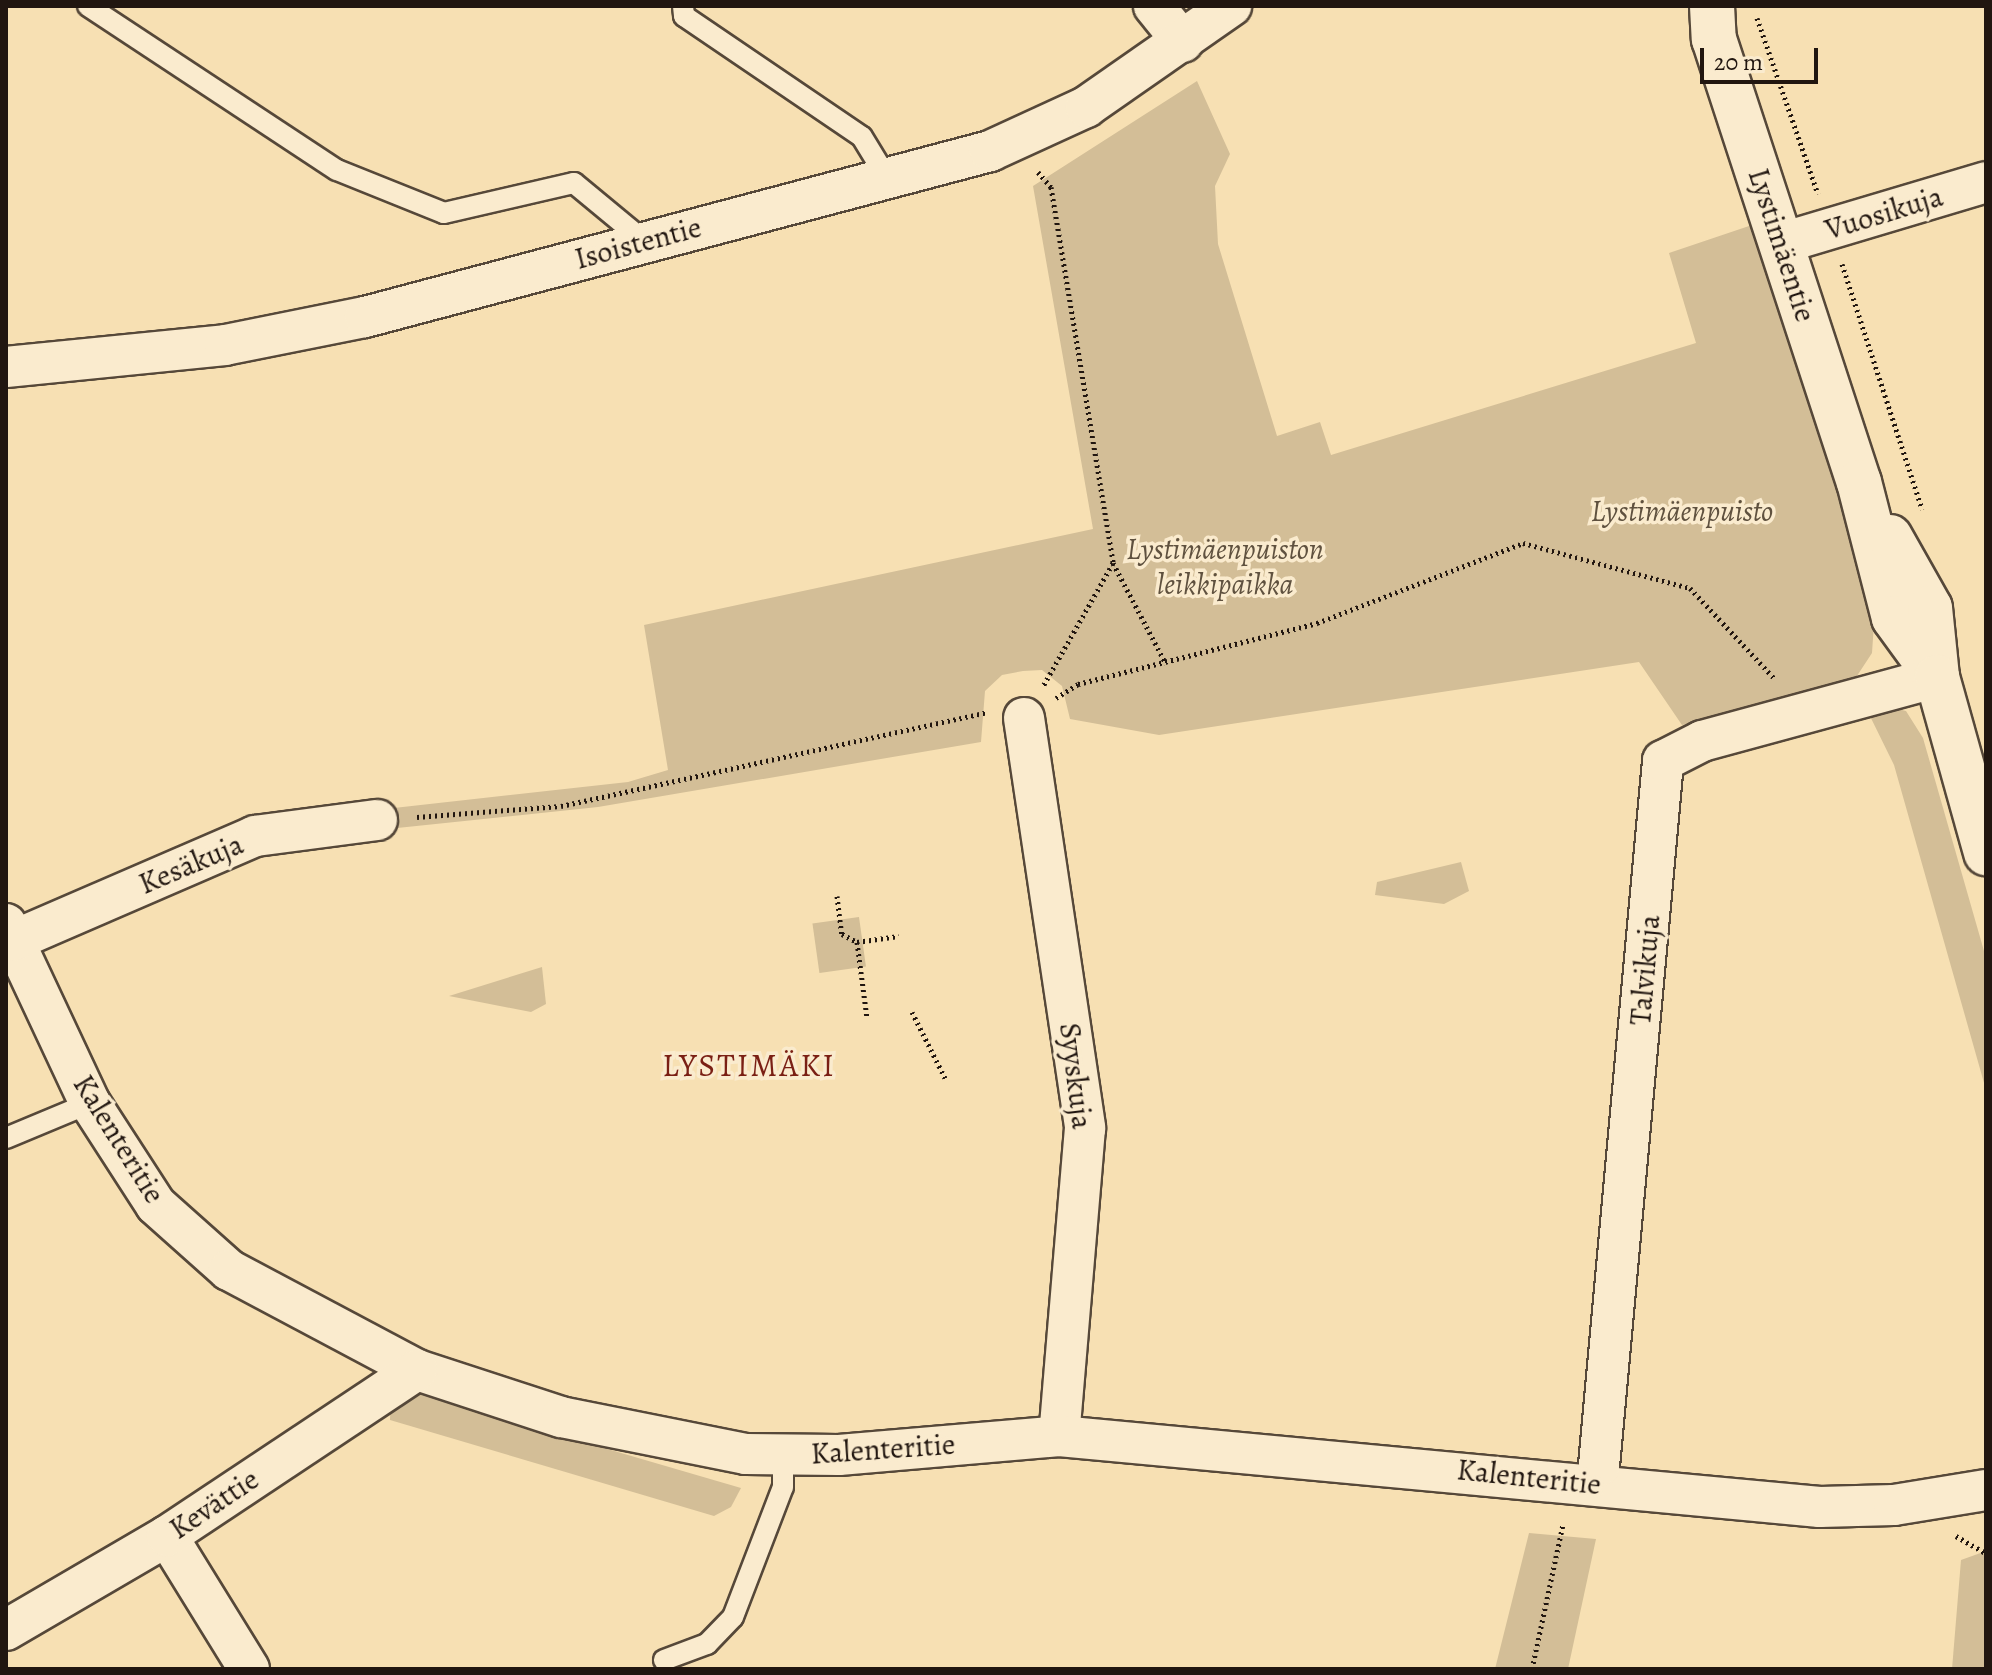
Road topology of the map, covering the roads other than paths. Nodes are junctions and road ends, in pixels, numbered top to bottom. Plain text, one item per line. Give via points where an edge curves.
1 (88, 6) edge
2 (683, 6) edge
3 (1154, 6) edge
4 (1231, 6) edge
5 (1712, 6) edge
6 (1183, 42) junction
7 (887, 178) junction
8 (1986, 182) edge
9 (643, 240) junction
10 (1782, 243) junction
11 (6, 367) edge
12 (1937, 677) junction
13 (1024, 718) road end
14 (377, 820) road end
15 (1986, 853) edge
16 (10, 932) edge
17 (90, 1103) junction
18 (6, 1138) edge
19 (417, 1370) junction
20 (1059, 1436) junction
21 (783, 1455) junction
22 (1599, 1466) dead end
23 (1986, 1490) edge
24 (167, 1536) junction
25 (6, 1630) edge
26 (664, 1660) dead end
27 (249, 1669) edge

1 - 9 lane via 337,170 444,213 574,183
2 - 7 lane via 684,16 862,137
3 - 6 street
4 - 6 street, Isoistentie
5 - 10 street, Lystimäentie via 1714,39
6 - 7 street, Isoistentie via 1086,107 1017,140
7 - 9 street, Isoistentie
8 - 10 street, Vuosikuja
9 - 11 street, Isoistentie via 365,317 225,345
10 - 12 street, Lystimäentie via 1859,482 1894,618
12 - 15 street, Lystimäentie
12 - 22 street, Talvikuja via 1702,741 1663,761
13 - 20 street, Syyskuja via 1085,1128
14 - 16 street, Kesäkuja via 255,836
16 - 17 street, Kalenteritie
17 - 18 lane
17 - 19 street, Kalenteritie via 156,1205 229,1270
19 - 21 street, Kalenteritie via 646,1439
19 - 24 street, Kevättie
20 - 21 street, Kalenteritie
20 - 23 street, Kalenteritie via 1820,1507 1894,1505
21 - 26 lane via 783,1487 733,1617 707,1644
24 - 25 street, Kevättie
24 - 27 street

